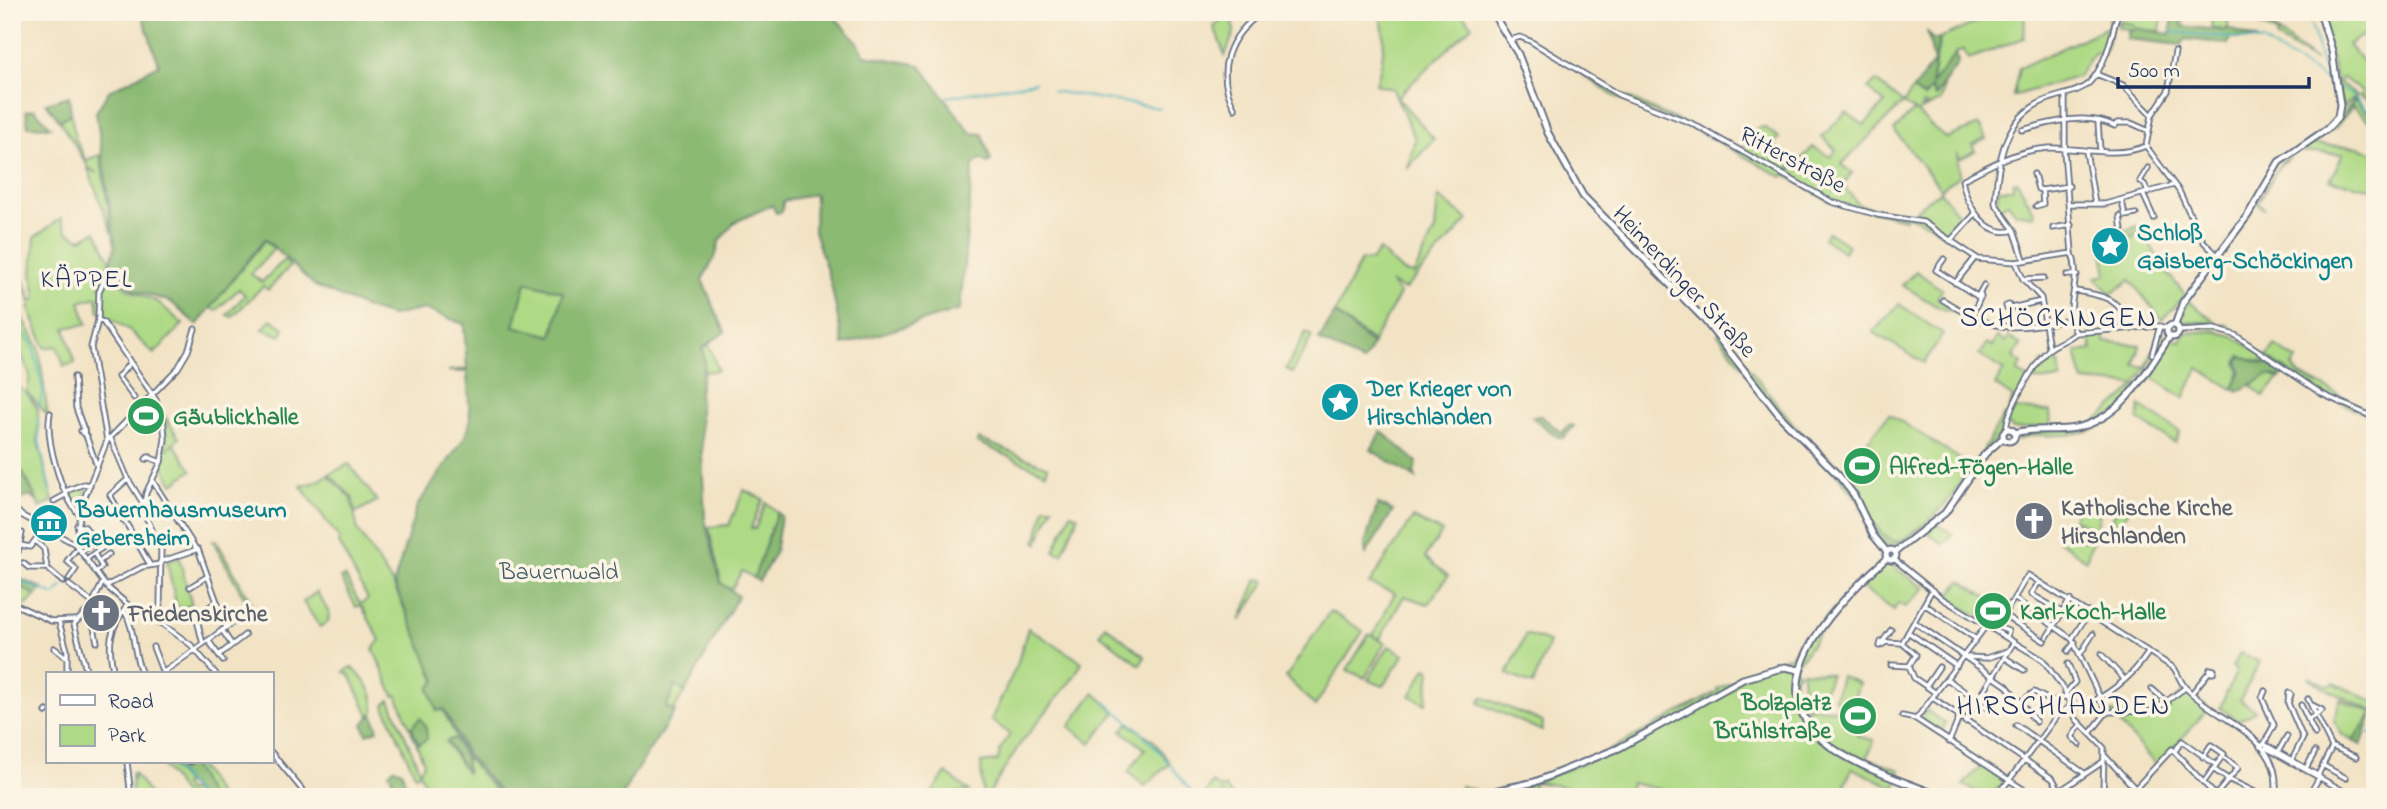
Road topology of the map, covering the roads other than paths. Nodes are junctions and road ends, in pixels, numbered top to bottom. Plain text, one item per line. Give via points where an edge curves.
1 (1263, 12) edge
2 (1492, 12) edge
3 (2118, 12) edge
4 (2320, 12) edge
5 (1510, 40) junction
6 (2175, 52) dead end
7 (2096, 74) junction
8 (2065, 94) junction
9 (1235, 109) dead end
10 (2152, 115) junction
11 (2065, 120) junction
12 (2098, 121) junction
13 (2022, 130) dead end
14 (2149, 131) junction
15 (2146, 146) junction
16 (2065, 148) junction
17 (2085, 150) junction
18 (2100, 152) junction
19 (1999, 159) junction
20 (2148, 168) dead end
21 (2034, 174) dead end
22 (2175, 185) junction
23 (2069, 186) junction
24 (2042, 190) junction
25 (2145, 194) junction
26 (2122, 201) junction
27 (2070, 204) junction
28 (2095, 204) junction
29 (2036, 206) dead end
30 (1975, 214) junction
31 (2136, 214) dead end
32 (2121, 216) junction
33 (2154, 218) dead end
34 (2071, 225) junction
35 (2053, 228) dead end
36 (2014, 230) junction
37 (2122, 231) dead end
38 (1951, 241) junction
39 (2072, 253) junction
40 (2219, 257) junction
41 (1975, 258) junction
42 (1944, 259) dead end
43 (2024, 259) junction
44 (2016, 262) junction
45 (108, 270) dead end
46 (2067, 275) dead end
47 (2077, 275) junction
48 (2044, 278) dead end
49 (2023, 279) junction
50 (1955, 283) junction
51 (1984, 285) dead end
52 (2076, 291) junction
53 (1979, 296) junction
54 (1943, 300) dead end
55 (2041, 301) junction
56 (1975, 309) dead end
57 (2010, 309) dead end
58 (98, 320) junction
59 (2070, 320) junction
60 (2045, 324) junction
61 (2175, 325) junction
62 (2160, 326) junction
63 (2168, 328) junction
64 (195, 329) dead end
65 (2132, 329) junction
66 (2180, 331) junction
67 (2076, 333) junction
68 (2170, 336) junction
69 (2049, 349) junction
70 (2152, 354) dead end
71 (128, 364) junction
72 (74, 377) dead end
73 (153, 396) junction
74 (134, 398) dead end
75 (50, 413) dead end
76 (2375, 418) edge
77 (2007, 429) junction
78 (2015, 433) junction
79 (2003, 438) junction
80 (109, 440) junction
81 (150, 457) dead end
82 (161, 463) junction
83 (97, 466) junction
84 (128, 479) junction
85 (152, 480) junction
86 (90, 485) junction
87 (66, 493) junction
88 (54, 501) dead end
89 (12, 505) edge
90 (143, 508) junction
91 (79, 514) junction
92 (123, 520) junction
93 (77, 525) junction
94 (44, 528) junction
95 (22, 533) dead end
96 (91, 535) dead end
97 (98, 540) dead end
98 (35, 541) junction
99 (20, 545) junction
100 (76, 546) junction
101 (102, 548) dead end
102 (197, 550) junction
103 (82, 551) junction
104 (94, 553) junction
105 (109, 554) dead end
106 (1887, 555) junction
107 (1894, 555) junction
108 (12, 558) edge
109 (88, 558) junction
110 (100, 561) junction
111 (23, 563) dead end
112 (160, 563) junction
113 (150, 565) junction
114 (47, 568) junction
115 (97, 571) junction
116 (208, 576) junction
117 (69, 579) dead end
118 (63, 582) dead end
119 (2040, 582) junction
120 (105, 584) junction
121 (69, 585) dead end
122 (190, 587) dead end
123 (1932, 590) junction
124 (2014, 598) junction
125 (2070, 600) junction
126 (217, 602) junction
127 (12, 603) edge
128 (1924, 604) junction
129 (128, 605) junction
130 (91, 606) junction
131 (194, 608) dead end
132 (124, 610) junction
133 (2062, 612) junction
134 (2089, 612) junction
135 (245, 614) dead end
136 (196, 615) junction
137 (2004, 615) junction
138 (154, 619) junction
139 (76, 620) junction
140 (60, 622) junction
141 (1914, 622) junction
142 (2056, 624) junction
143 (1986, 626) junction
144 (2070, 627) dead end
145 (224, 629) junction
146 (1891, 630) dead end
147 (1908, 632) junction
148 (2066, 632) junction
149 (2093, 634) dead end
150 (245, 635) dead end
151 (2007, 638) junction
152 (1976, 639) junction
153 (208, 640) junction
154 (2074, 640) junction
155 (97, 642) dead end
156 (2014, 642) junction
157 (1902, 643) junction
158 (203, 644) junction
159 (232, 645) junction
160 (153, 647) dead end
161 (54, 648) dead end
162 (195, 649) junction
163 (2008, 651) junction
164 (2068, 651) dead end
165 (2081, 653) junction
166 (2148, 653) junction
167 (2102, 654) dead end
168 (219, 655) junction
169 (1803, 656) junction
170 (1965, 656) junction
171 (66, 657) junction
172 (2004, 657) junction
173 (223, 661) dead end
174 (2068, 664) dead end
175 (1891, 665) dead end
176 (1909, 666) junction
177 (1957, 666) junction
178 (1791, 667) junction
179 (1939, 667) dead end
180 (1781, 668) junction
181 (2024, 670) dead end
182 (1799, 671) junction
183 (2209, 671) dead end
184 (67, 672) edge
185 (86, 672) edge
186 (114, 672) edge
187 (141, 672) edge
188 (161, 672) edge
189 (165, 672) edge
190 (214, 672) edge
191 (1992, 675) junction
192 (2124, 678) junction
193 (1947, 679) junction
194 (1926, 686) junction
195 (2185, 688) junction
196 (2152, 690) dead end
197 (2265, 691) dead end
198 (2192, 693) junction
199 (1936, 694) junction
200 (2067, 696) junction
201 (1933, 698) junction
202 (2098, 698) junction
203 (2308, 699) dead end
204 (1976, 700) junction
205 (2021, 702) junction
206 (2168, 703) junction
207 (2288, 703) dead end
208 (2301, 705) dead end
209 (1986, 707) dead end
210 (2070, 707) junction
211 (2107, 712) junction
212 (1971, 713) junction
213 (1902, 716) dead end
214 (2317, 716) junction
215 (1960, 718) junction
216 (1916, 719) junction
217 (2308, 720) junction
218 (1965, 722) junction
219 (2036, 722) dead end
220 (2081, 724) junction
221 (2016, 725) dead end
222 (1975, 729) junction
223 (2091, 732) junction
224 (2315, 734) dead end
225 (2287, 736) dead end
226 (2037, 741) junction
227 (1948, 742) junction
228 (2080, 745) dead end
229 (2264, 746) junction
230 (2332, 747) junction
231 (2174, 750) junction
232 (2278, 752) junction
233 (2315, 752) dead end
234 (273, 754) edge
235 (2105, 755) junction
236 (2223, 756) junction
237 (2203, 757) junction
238 (2356, 757) dead end
239 (2023, 760) junction
240 (2292, 760) junction
241 (2104, 761) junction
242 (127, 764) edge
243 (2324, 766) junction
244 (2214, 767) junction
245 (2306, 768) junction
246 (2084, 773) junction
247 (2319, 776) junction
248 (2346, 778) dead end
249 (2230, 780) junction
250 (2008, 781) junction
251 (2204, 782) junction
252 (2059, 790) junction
253 (2134, 790) junction
254 (2252, 790) junction
255 (2312, 790) dead end
256 (2342, 790) dead end
257 (131, 797) edge
258 (308, 797) edge
259 (1468, 797) edge
260 (1942, 797) edge
261 (1990, 797) edge
262 (2035, 797) edge
263 (2051, 797) edge
264 (2063, 797) edge
265 (2106, 797) edge
266 (2143, 797) edge
267 (2216, 797) edge
268 (2248, 797) edge
269 (2265, 797) edge
270 (2275, 797) edge

1 - 9 street via 1243,26 1229,47 1224,77
2 - 5 main road, Heimerdinger Straße
3 - 7 street
4 - 40 main road via 2337,85 2337,119 2281,160
5 - 38 street, Ritterstraße via 1530,41 1619,95 1690,123 1826,200 1867,213 1923,222
5 - 106 main road, Heimerdinger Straße via 1548,134 1583,196 1702,317 1787,425 1839,476
6 - 10 street via 2167,94
7 - 8 street via 2084,86
7 - 10 street via 2123,85
8 - 11 street
8 - 19 street via 2025,112 2011,128
10 - 14 street
11 - 12 street
11 - 13 street
11 - 16 street
12 - 14 street via 2115,126 2131,123
12 - 18 street
14 - 15 street
15 - 18 street
15 - 22 street
16 - 17 street
16 - 19 street
16 - 23 street
17 - 18 street
17 - 28 street
19 - 30 street via 1962,180
19 - 36 street via 1995,203
20 - 25 street via 2140,181
21 - 24 street via 2038,190
22 - 25 street
22 - 40 street via 2203,241
23 - 24 street
23 - 27 street
24 - 29 street via 2042,204
25 - 26 street
25 - 33 street
26 - 28 street
26 - 32 street
27 - 28 street
27 - 34 street
30 - 36 street via 2000,231
30 - 38 street
31 - 32 street
32 - 37 street
34 - 35 street
34 - 39 street
36 - 43 street
38 - 41 street, Ritterstraße
39 - 43 street, Ritterstraße
39 - 47 street
40 - 61 main road via 2184,301
41 - 44 street, Ritterstraße
41 - 50 street
42 - 50 street via 1936,270
43 - 44 street, Ritterstraße
44 - 49 street
45 - 58 street via 99,292
46 - 47 street
47 - 52 street
48 - 49 street
49 - 55 street
50 - 53 street
51 - 53 street
52 - 59 street
52 - 65 street via 2113,300
53 - 56 street
54 - 60 street via 1968,317 2002,326
55 - 57 street
55 - 60 street
58 - 71 street
58 - 80 street via 91,347
59 - 60 street
59 - 67 street
60 - 69 street
61 - 63 main road
61 - 66 main road
62 - 63 street
62 - 65 street
62 - 70 street
63 - 68 main road
64 - 73 street via 183,360
65 - 67 street
66 - 68 main road via 2176,337
66 - 76 street via 2214,329 2235,335 2322,394
67 - 69 street
68 - 78 main road via 2127,398 2106,416 2074,428
69 - 77 street via 2008,413
71 - 73 street
71 - 74 street via 118,377
72 - 83 street via 75,408
73 - 80 street
73 - 82 street via 164,428
75 - 87 street via 50,441
77 - 78 main road
77 - 79 main road
78 - 79 main road via 2011,441
79 - 107 main road via 1986,454 1942,516
80 - 83 street
80 - 84 street
81 - 82 street
82 - 85 street
83 - 86 street
84 - 90 street
84 - 92 street via 110,492
85 - 90 street
85 - 102 street
86 - 87 street
86 - 91 street
87 - 88 street
87 - 91 street
89 - 94 street
90 - 92 street
90 - 112 street via 159,543
91 - 93 street
92 - 113 street
93 - 96 street
93 - 100 street
94 - 98 street
94 - 100 street
95 - 99 street
97 - 103 street
98 - 99 street via 30,547
98 - 114 street via 44,549
99 - 108 street
100 - 103 street
100 - 117 street via 67,561 76,569
101 - 104 street
102 - 112 street
102 - 116 street
103 - 109 street
104 - 109 street
104 - 110 street
105 - 110 street
106 - 107 main road
106 - 169 main road via 1820,628
107 - 123 street
109 - 115 street
110 - 115 street via 102,567
111 - 114 street via 29,568
112 - 113 street
112 - 138 street via 160,606
113 - 120 street
114 - 118 street
115 - 120 street
116 - 122 street
116 - 126 street
119 - 124 street via 2028,575
119 - 125 street
119 - 133 street via 2031,594
120 - 129 street
120 - 130 street
121 - 130 street
123 - 128 street
123 - 143 street
124 - 137 street
124 - 142 street
125 - 133 street
125 - 134 street
126 - 136 street
126 - 145 street
127 - 140 street
128 - 141 street
128 - 152 street
129 - 132 street
129 - 138 street
130 - 139 street
130 - 155 street
131 - 136 street
132 - 186 street via 110,635
132 - 187 street
133 - 142 street
134 - 154 street
134 - 166 street
135 - 145 street
136 - 158 street
137 - 142 street via 2046,639
137 - 151 street via 1998,625 2008,631
138 - 162 street
139 - 140 street
139 - 185 street via 75,635
140 - 171 street
141 - 147 street
141 - 170 street
142 - 148 street
143 - 151 street
143 - 152 street
144 - 148 street
145 - 153 street
145 - 159 street
146 - 157 street via 1885,642
147 - 157 street
147 - 177 street
148 - 154 street
149 - 165 street
150 - 159 street
151 - 156 street
152 - 170 street
153 - 158 street
153 - 168 street
154 - 164 street
154 - 165 street
156 - 163 street
156 - 200 street via 2046,662
157 - 176 street via 1916,655
158 - 162 street
159 - 168 street
160 - 188 street
161 - 171 street
162 - 189 street
162 - 190 street
163 - 170 street via 1987,658
163 - 172 street
165 - 202 street
166 - 192 street
166 - 195 street via 2174,668
167 - 192 street
168 - 173 street
169 - 178 main road
169 - 182 main road
170 - 177 street
170 - 191 street
171 - 184 street
172 - 181 street
172 - 191 street
174 - 200 street via 2075,682
175 - 176 street
176 - 194 street via 1914,678
177 - 193 street
178 - 180 main road
178 - 182 main road
179 - 194 street
180 - 182 main road
180 - 259 main road via 1743,679 1637,740 1549,777
182 - 260 main road via 1803,711 1818,735 1840,752
183 - 198 street
191 - 204 street
191 - 205 street
192 - 202 street
193 - 199 street
193 - 204 street
194 - 199 street
195 - 198 street
195 - 206 street
196 - 206 street
197 - 229 street via 2262,698 2274,725
198 - 229 street
199 - 201 street
200 - 202 street via 2078,706
200 - 205 street via 2051,701 2034,692
200 - 210 street
201 - 215 street
201 - 216 street
202 - 211 street
203 - 214 street
204 - 209 street
204 - 212 street
205 - 219 street
206 - 211 street via 2144,713
207 - 240 street via 2303,738
208 - 217 street
210 - 220 street
210 - 226 street via 2059,713
211 - 223 street
212 - 218 street
212 - 222 street
213 - 216 street
214 - 217 street
214 - 230 street
215 - 218 street
215 - 227 street
216 - 227 street
217 - 224 street
218 - 222 street
220 - 223 street
220 - 228 street via 2072,737
221 - 226 street
222 - 239 street
223 - 235 street
225 - 232 street
226 - 239 street
226 - 246 street
227 - 250 street
229 - 232 street
229 - 247 street
229 - 270 street via 2274,768
230 - 238 street
230 - 243 street
231 - 237 street via 2182,741
231 - 251 street
231 - 253 street
232 - 240 street
233 - 245 street
234 - 258 street
235 - 241 street
235 - 253 street
236 - 237 street via 2211,745
236 - 244 street
236 - 249 street via 2238,768
237 - 244 street
239 - 250 street
239 - 252 street via 2053,779
240 - 245 street
241 - 246 street
241 - 265 street
242 - 257 street
243 - 247 street
243 - 248 street
244 - 249 street
244 - 251 street
245 - 247 street
246 - 252 street
247 - 255 street
247 - 256 street
249 - 254 street
249 - 267 street
250 - 261 street
250 - 262 street
251 - 267 street
252 - 263 street
252 - 264 street
253 - 266 street
254 - 268 street
254 - 269 street

